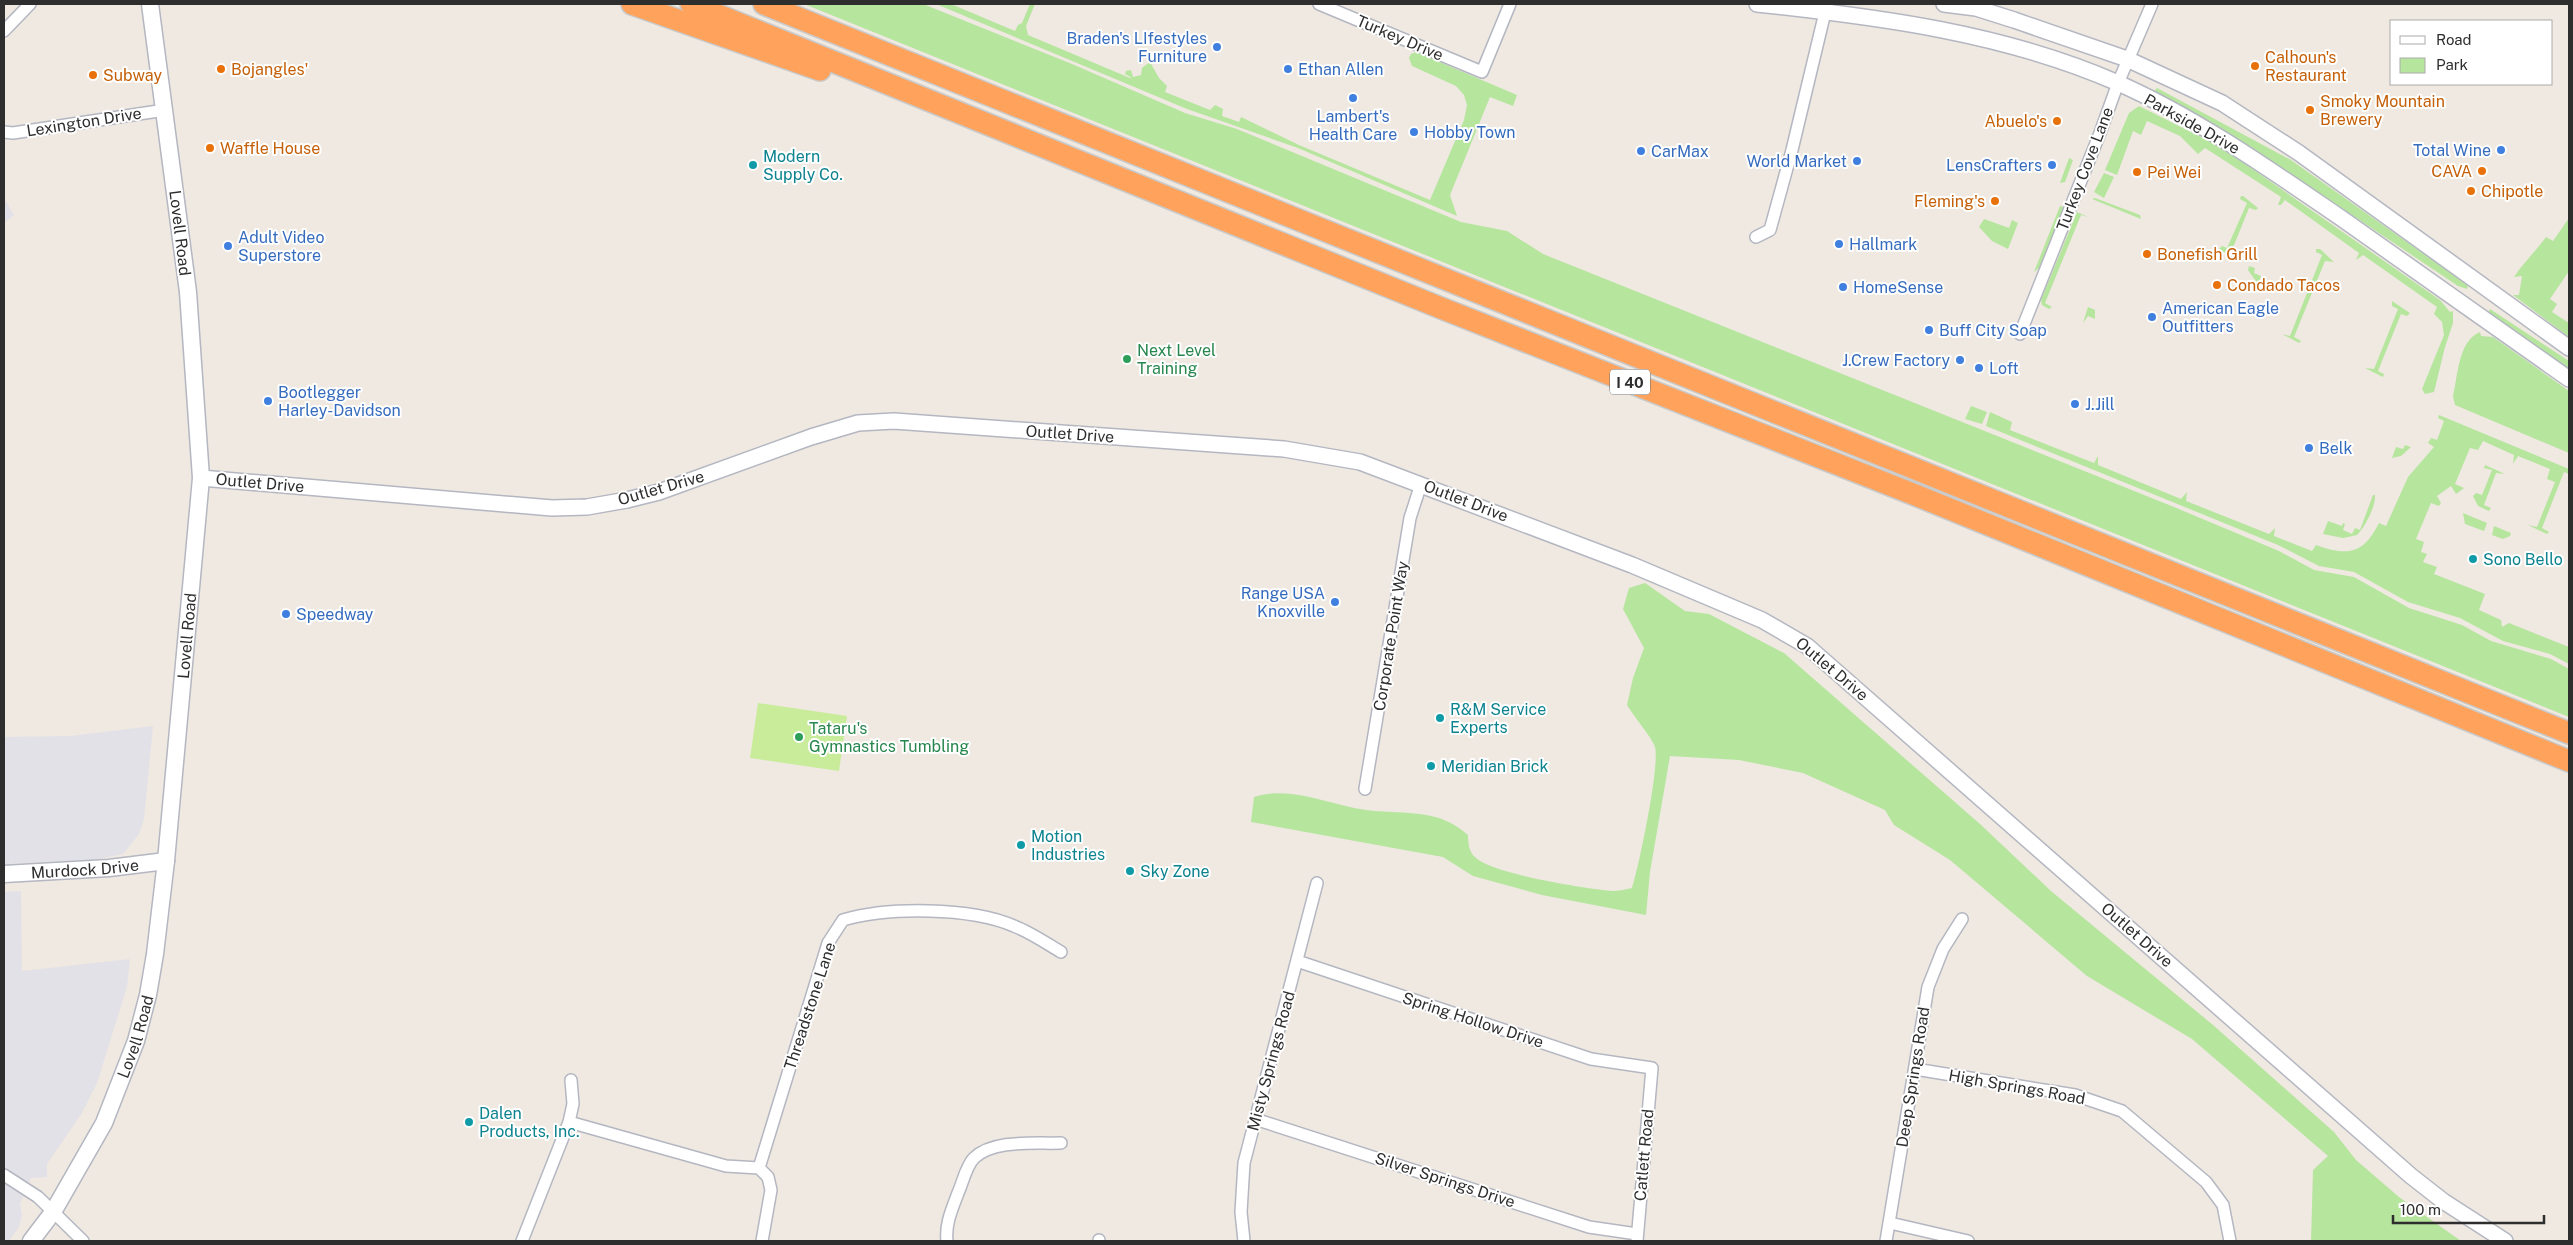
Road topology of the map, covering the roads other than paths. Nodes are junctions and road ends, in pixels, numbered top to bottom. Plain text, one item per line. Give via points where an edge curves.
1 (30, 4) edge
2 (150, 4) edge
3 (632, 4) edge
4 (691, 4) edge
5 (764, 4) edge
6 (775, 4) edge
7 (1319, 4) edge
8 (1510, 4) edge
9 (1757, 4) edge
10 (1944, 4) edge
11 (2152, 4) edge
12 (1826, 8) edge
13 (808, 20) junction
14 (4, 31) edge
15 (2127, 59) junction
16 (2118, 83) junction
17 (902, 89) junction
18 (165, 110) junction
19 (4, 132) edge
20 (1756, 237) dead end
21 (2486, 290) junction
22 (2473, 310) junction
23 (2020, 334) dead end
24 (2569, 348) edge
25 (2569, 379) edge
26 (201, 478) junction
27 (1420, 484) junction
28 (2569, 733) edge
29 (2569, 761) edge
30 (1366, 789) dead end
31 (166, 861) junction
32 (4, 874) edge
33 (1317, 883) dead end
34 (1962, 919) dead end
35 (1061, 952) dead end
36 (1297, 961) junction
37 (1652, 1068) joint
38 (1915, 1068) junction
39 (571, 1080) dead end
40 (1255, 1119) junction
41 (569, 1122) junction
42 (1061, 1143) dead end
43 (759, 1168) junction
44 (4, 1175) edge
45 (53, 1212) junction
46 (1890, 1222) junction
47 (1637, 1238) edge
48 (31, 1241) edge
49 (83, 1241) edge
50 (522, 1241) edge
51 (762, 1241) edge
52 (947, 1241) edge
53 (1244, 1241) edge
54 (1886, 1241) edge
55 (1968, 1241) edge
56 (2230, 1241) edge
57 (2505, 1241) edge

1 - 14 street
2 - 18 main road, Lovell Road
3 - 17 highway via 807,66
4 - 17 highway, I 40
5 - 13 highway, I 40
6 - 13 highway
7 - 8 street, Turkey Drive via 1482,72
9 - 12 street, Parkside Drive
10 - 15 street, Parkside Drive via 1976,8
11 - 15 street, Turkey Cove Lane
12 - 16 street, Parkside Drive via 1977,36
12 - 20 street via 1770,230
13 - 28 highway, I 40
15 - 16 street, Turkey Cove Lane
15 - 21 street, Parkside Drive via 2222,103 2299,153
16 - 22 street, Parkside Drive via 2207,129
16 - 23 street, Turkey Cove Lane
17 - 29 highway, I 40
18 - 19 street, Lexington Drive
18 - 26 main road, Lovell Road via 188,292
21 - 22 street
21 - 24 street, Parkside Drive
22 - 25 street, Parkside Drive
26 - 27 street, Outlet Drive via 552,508 587,507 659,492 858,423 894,421 1302,451 1360,462
26 - 31 main road, Lovell Road
27 - 30 street, Corporate Point Way via 1410,518
27 - 57 street, Outlet Drive via 1640,568 1762,620 1807,646 2411,1176
31 - 32 main road, Murdock Drive
31 - 45 main road, Lovell Road via 154,962 136,1041 104,1123
33 - 36 street, Misty Springs Road
34 - 38 street, Deep Springs Road via 1943,949 1928,987
35 - 43 street, Threadstone Lane via 1014,926 973,913 903,912 859,915 843,920 828,943
36 - 37 street, Spring Hollow Drive via 1591,1059
36 - 40 street, Misty Springs Road
37 - 47 street, Catlett Road
38 - 46 street, Deep Springs Road
38 - 56 street, High Springs Road via 2075,1095 2122,1111 2206,1182 2223,1205
39 - 41 street via 573,1104
40 - 47 street, Silver Springs Drive via 1589,1227
40 - 53 street, Misty Springs Road via 1244,1163 1241,1212
41 - 43 street via 726,1166
41 - 50 street
42 - 52 street via 1006,1146 990,1149 975,1157 948,1219
43 - 51 street via 768,1177 771,1190
44 - 45 street via 38,1196
45 - 48 main road, Lovell Road
45 - 49 street
46 - 54 street, Deep Springs Road
46 - 55 street

